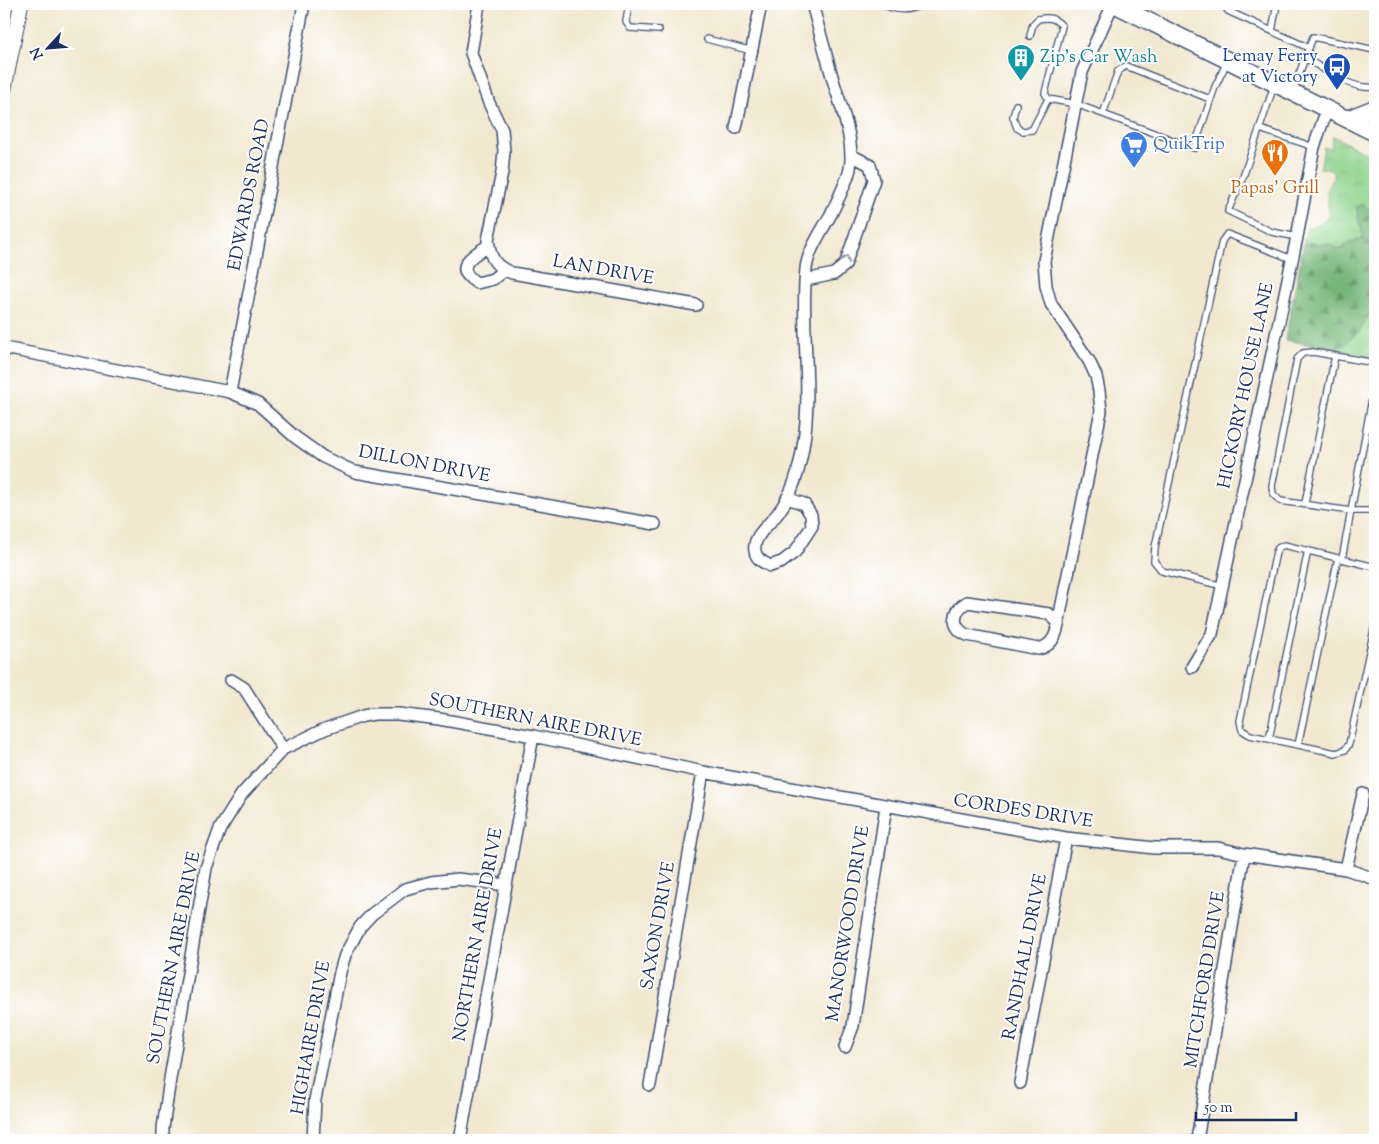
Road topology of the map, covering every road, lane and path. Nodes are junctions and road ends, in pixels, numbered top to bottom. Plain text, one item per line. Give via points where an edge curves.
1 (21, 4) edge
2 (304, 4) edge
3 (479, 4) edge
4 (629, 4) edge
5 (761, 4) edge
6 (812, 4) edge
7 (882, 4) edge
8 (922, 4) edge
9 (1113, 4) edge
10 (1223, 4) edge
11 (1277, 4) edge
12 (659, 30) dead end
13 (1272, 31) junction
14 (1030, 36) dead end
15 (707, 39) dead end
16 (1309, 48) junction
17 (1375, 50) edge
18 (752, 51) junction
19 (1305, 58) junction
20 (1227, 60) junction
21 (1275, 84) junction
22 (1375, 87) edge
23 (4, 90) edge
24 (1292, 93) junction
25 (1048, 99) junction
26 (1210, 99) junction
27 (1076, 104) junction
28 (1016, 105) dead end
29 (1375, 108) edge
30 (1327, 109) junction
31 (1103, 114) junction
32 (1346, 119) junction
33 (736, 128) dead end
34 (1260, 129) junction
35 (1375, 133) edge
36 (1314, 147) junction
37 (851, 155) junction
38 (1297, 237) junction
39 (488, 245) junction
40 (1292, 259) junction
41 (504, 270) junction
42 (806, 280) junction
43 (696, 305) dead end
44 (4, 348) edge
45 (1335, 356) junction
46 (1375, 363) edge
47 (1375, 383) edge
48 (230, 392) junction
49 (787, 498) junction
50 (1305, 504) junction
51 (1351, 511) junction
52 (1375, 511) edge
53 (655, 524) dead end
54 (1308, 550) junction
55 (1340, 558) junction
56 (1375, 567) edge
57 (1223, 586) junction
58 (1058, 622) junction
59 (1375, 625) edge
60 (1192, 667) dead end
61 (232, 680) dead end
62 (533, 736) junction
63 (1269, 739) junction
64 (1298, 745) junction
65 (282, 749) junction
66 (666, 764) joint
67 (703, 772) junction
68 (1363, 794) dead end
69 (886, 806) junction
70 (1066, 838) junction
71 (1244, 854) junction
72 (1346, 869) junction
73 (1375, 879) edge
74 (506, 885) junction
75 (844, 1047) dead end
76 (1020, 1083) dead end
77 (650, 1085) dead end
78 (163, 1140) edge
79 (313, 1140) edge
80 (460, 1140) edge
81 (1197, 1140) edge

1 - 23 street
2 - 48 street, EDWARDS ROAD
3 - 39 street via 470,53 502,130 504,151
4 - 12 lane via 626,22 630,28
5 - 18 street
6 - 37 street via 843,112
7 - 8 lane via 903,10
9 - 20 main road
9 - 27 street via 1082,72
10 - 13 lane via 1228,11
11 - 13 lane
13 - 16 lane
14 - 25 lane via 1038,18 1048,17 1062,26 1045,93
15 - 18 lane
16 - 17 lane via 1313,37
16 - 19 lane
18 - 33 street
19 - 22 lane via 1345,82
19 - 24 lane
20 - 21 main road
20 - 26 lane
21 - 24 main road
21 - 34 lane
24 - 30 main road
25 - 27 lane
25 - 28 lane via 1032,130 1017,128 1013,117
26 - 31 lane via 1126,66 1118,70
26 - 31 lane via 1194,148
27 - 31 lane
27 - 58 street via 1045,253 1046,286 1052,304 1096,376 1101,411
29 - 32 main road
30 - 32 main road
30 - 36 street, HICKORY HOUSE LANE
32 - 35 main road
34 - 36 lane
34 - 38 lane via 1228,211 1272,232
36 - 38 street, HICKORY HOUSE LANE
37 - 42 street via 849,174 806,266
42 -> 37 street via 834,274 845,265 874,180 870,165
38 - 40 street, HICKORY HOUSE LANE
39 - 41 street via 494,263
39 - 41 street via 466,261 469,278 477,283 493,279
40 - 57 street, HICKORY HOUSE LANE
40 - 57 lane via 1227,234 1222,241 1155,547 1154,561 1162,571
41 - 43 street, LAN DRIVE
42 - 49 street via 804,442 799,470
44 - 48 street, DILLON DRIVE
45 - 46 lane
45 - 50 lane
45 - 50 lane via 1313,352 1303,353 1297,359 1272,486 1273,494 1280,501
47 - 51 lane
48 - 53 street, DILLON DRIVE via 258,404 323,457 355,472
49 - 49 street via 756,542 754,551 760,561 770,566 795,552 812,526 811,515 804,504
50 - 51 lane
51 - 52 lane
51 - 55 lane
54 - 55 lane
54 - 63 lane
54 - 63 lane via 1284,545 1276,552 1240,721 1242,730 1250,735
55 - 56 lane
55 - 64 lane
57 - 60 street, HICKORY HOUSE LANE via 1212,634
58 - 58 street via 1052,643 1038,649 967,635 959,631 955,616 959,607 967,602 1048,614
59 - 64 lane via 1349,744 1345,750 1336,753
61 - 65 street via 244,688
62 - 65 street, SOUTHERN AIRE DRIVE via 398,714 374,714 325,729
62 - 66 street, SOUTHERN AIRE DRIVE
62 - 74 street, NORTHERN AIRE DRIVE
63 - 64 lane
65 - 78 street, SOUTHERN AIRE DRIVE via 230,812 206,868 170,1079
66 - 67 street, CORDES DRIVE
67 - 69 street, CORDES DRIVE
67 - 77 street, SAXON DRIVE
68 - 72 street
69 - 70 street, CORDES DRIVE
69 - 75 street, MANORWOOD DRIVE via 853,1026
70 - 71 street, CORDES DRIVE via 1154,848 1218,848
70 - 76 street, RANDHALL DRIVE
71 - 72 street, CORDES DRIVE
71 - 81 street, MITCHFORD DRIVE
72 - 73 street, CORDES DRIVE
74 - 79 street, HIGHAIRE DRIVE via 458,879 418,885 405,889 360,927 340,972 315,1100
74 - 80 street, NORTHERN AIRE DRIVE

